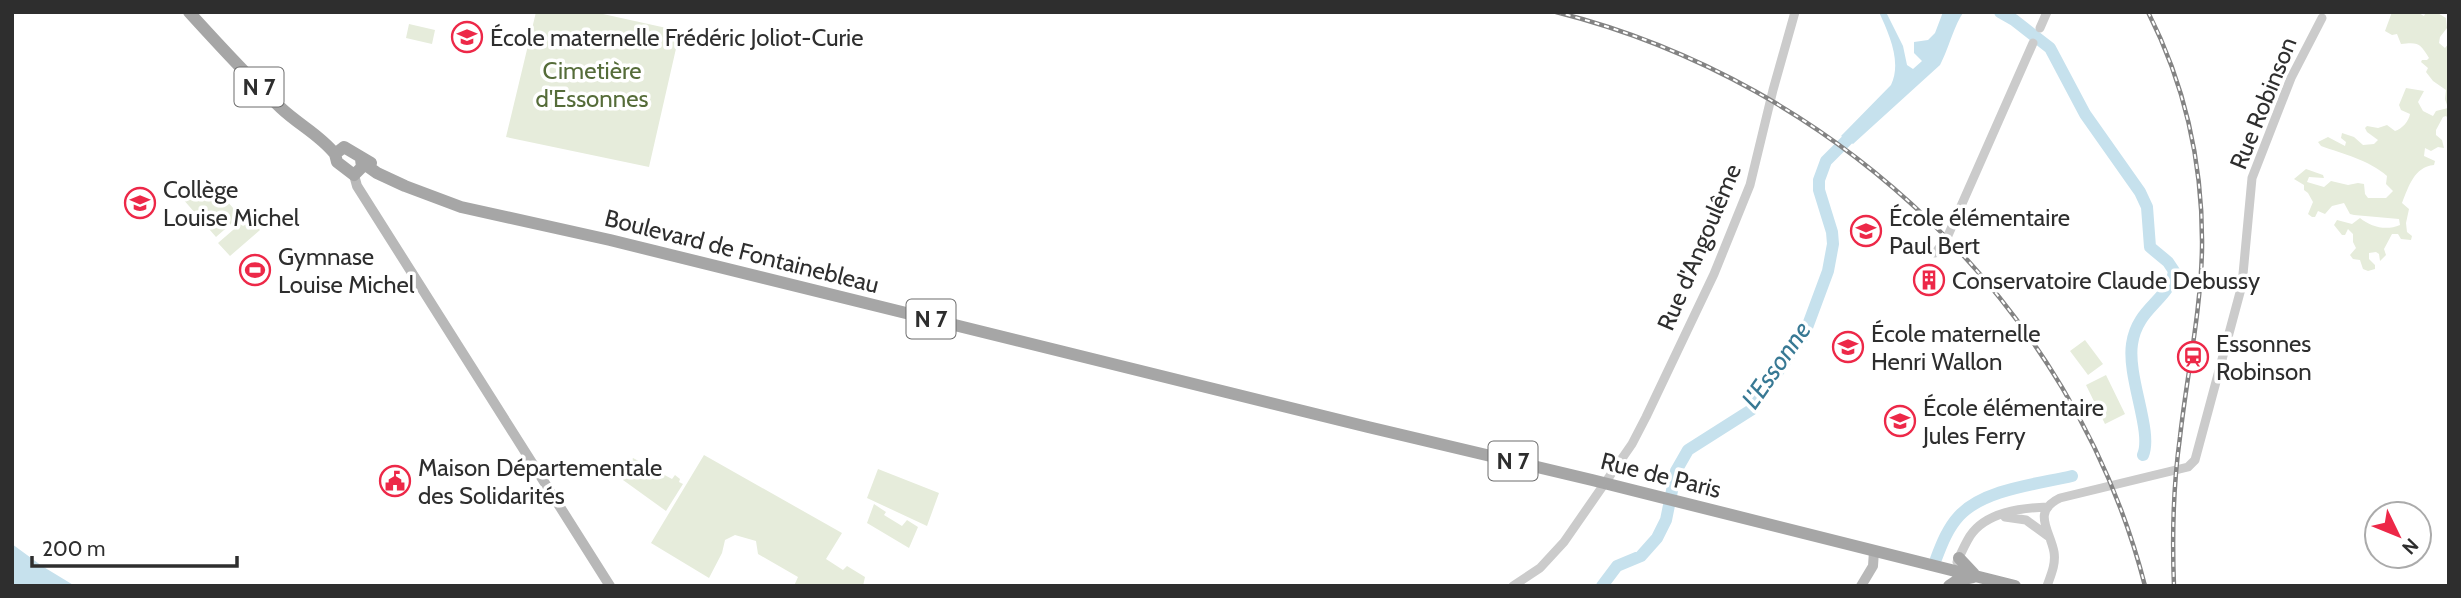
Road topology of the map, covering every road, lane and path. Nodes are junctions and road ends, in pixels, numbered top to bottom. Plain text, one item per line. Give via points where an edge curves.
1 (189, 12) edge
2 (198, 12) edge
3 (1795, 12) edge
4 (2047, 12) edge
5 (2322, 18) dead end
6 (2040, 27) dead end
7 (2034, 43) dead end
8 (340, 151) junction
9 (362, 161) junction
10 (354, 174) junction
11 (1935, 253) dead end
12 (1367, 427) joint
13 (1604, 483) junction
14 (2047, 508) junction
15 (1996, 516) junction
16 (2048, 536) junction
17 (1874, 551) junction
18 (1959, 558) junction
19 (1948, 569) junction
20 (1977, 577) junction
21 (610, 586) edge
22 (1513, 586) edge
23 (1861, 586) edge
24 (1947, 586) edge
25 (2015, 586) edge
26 (2047, 586) edge

1 - 8 main road, N 7 via 295,121
2 - 8 main road, N 7 via 292,110
3 - 13 street, Rue d'Angoulême via 1750,185 1714,274 1632,444
4 - 6 street
5 - 14 street, Rue Robinson via 2291,78 2252,178 2242,285 2195,460 2188,467 2060,498
7 - 11 street via 1946,240
8 - 9 main road, N 7
8 - 10 main road, N 7 via 337,162
9 - 10 main road via 360,171
9 - 12 main road, Boulevard de Fontainebleau / N 7 via 473,208
10 - 21 main road via 357,186
12 - 13 main road, Rue de Paris / N 7
13 - 17 main road, Rue de Paris / N 7
13 - 22 street, Rue d'Angoulême via 1564,542 1540,568
14 - 15 street, Rue Robinson
14 - 16 street
15 - 16 street via 2026,520
15 - 18 street, Rue Robinson via 1972,534
16 - 26 street via 2054,558
17 - 19 main road, Rue de Paris / N 7
17 - 23 main road via 1873,566
18 - 19 street, Rue Robinson
18 - 20 main road
19 - 20 main road, N 7
19 - 24 main road
20 - 24 main road
20 - 25 main road, N 7

